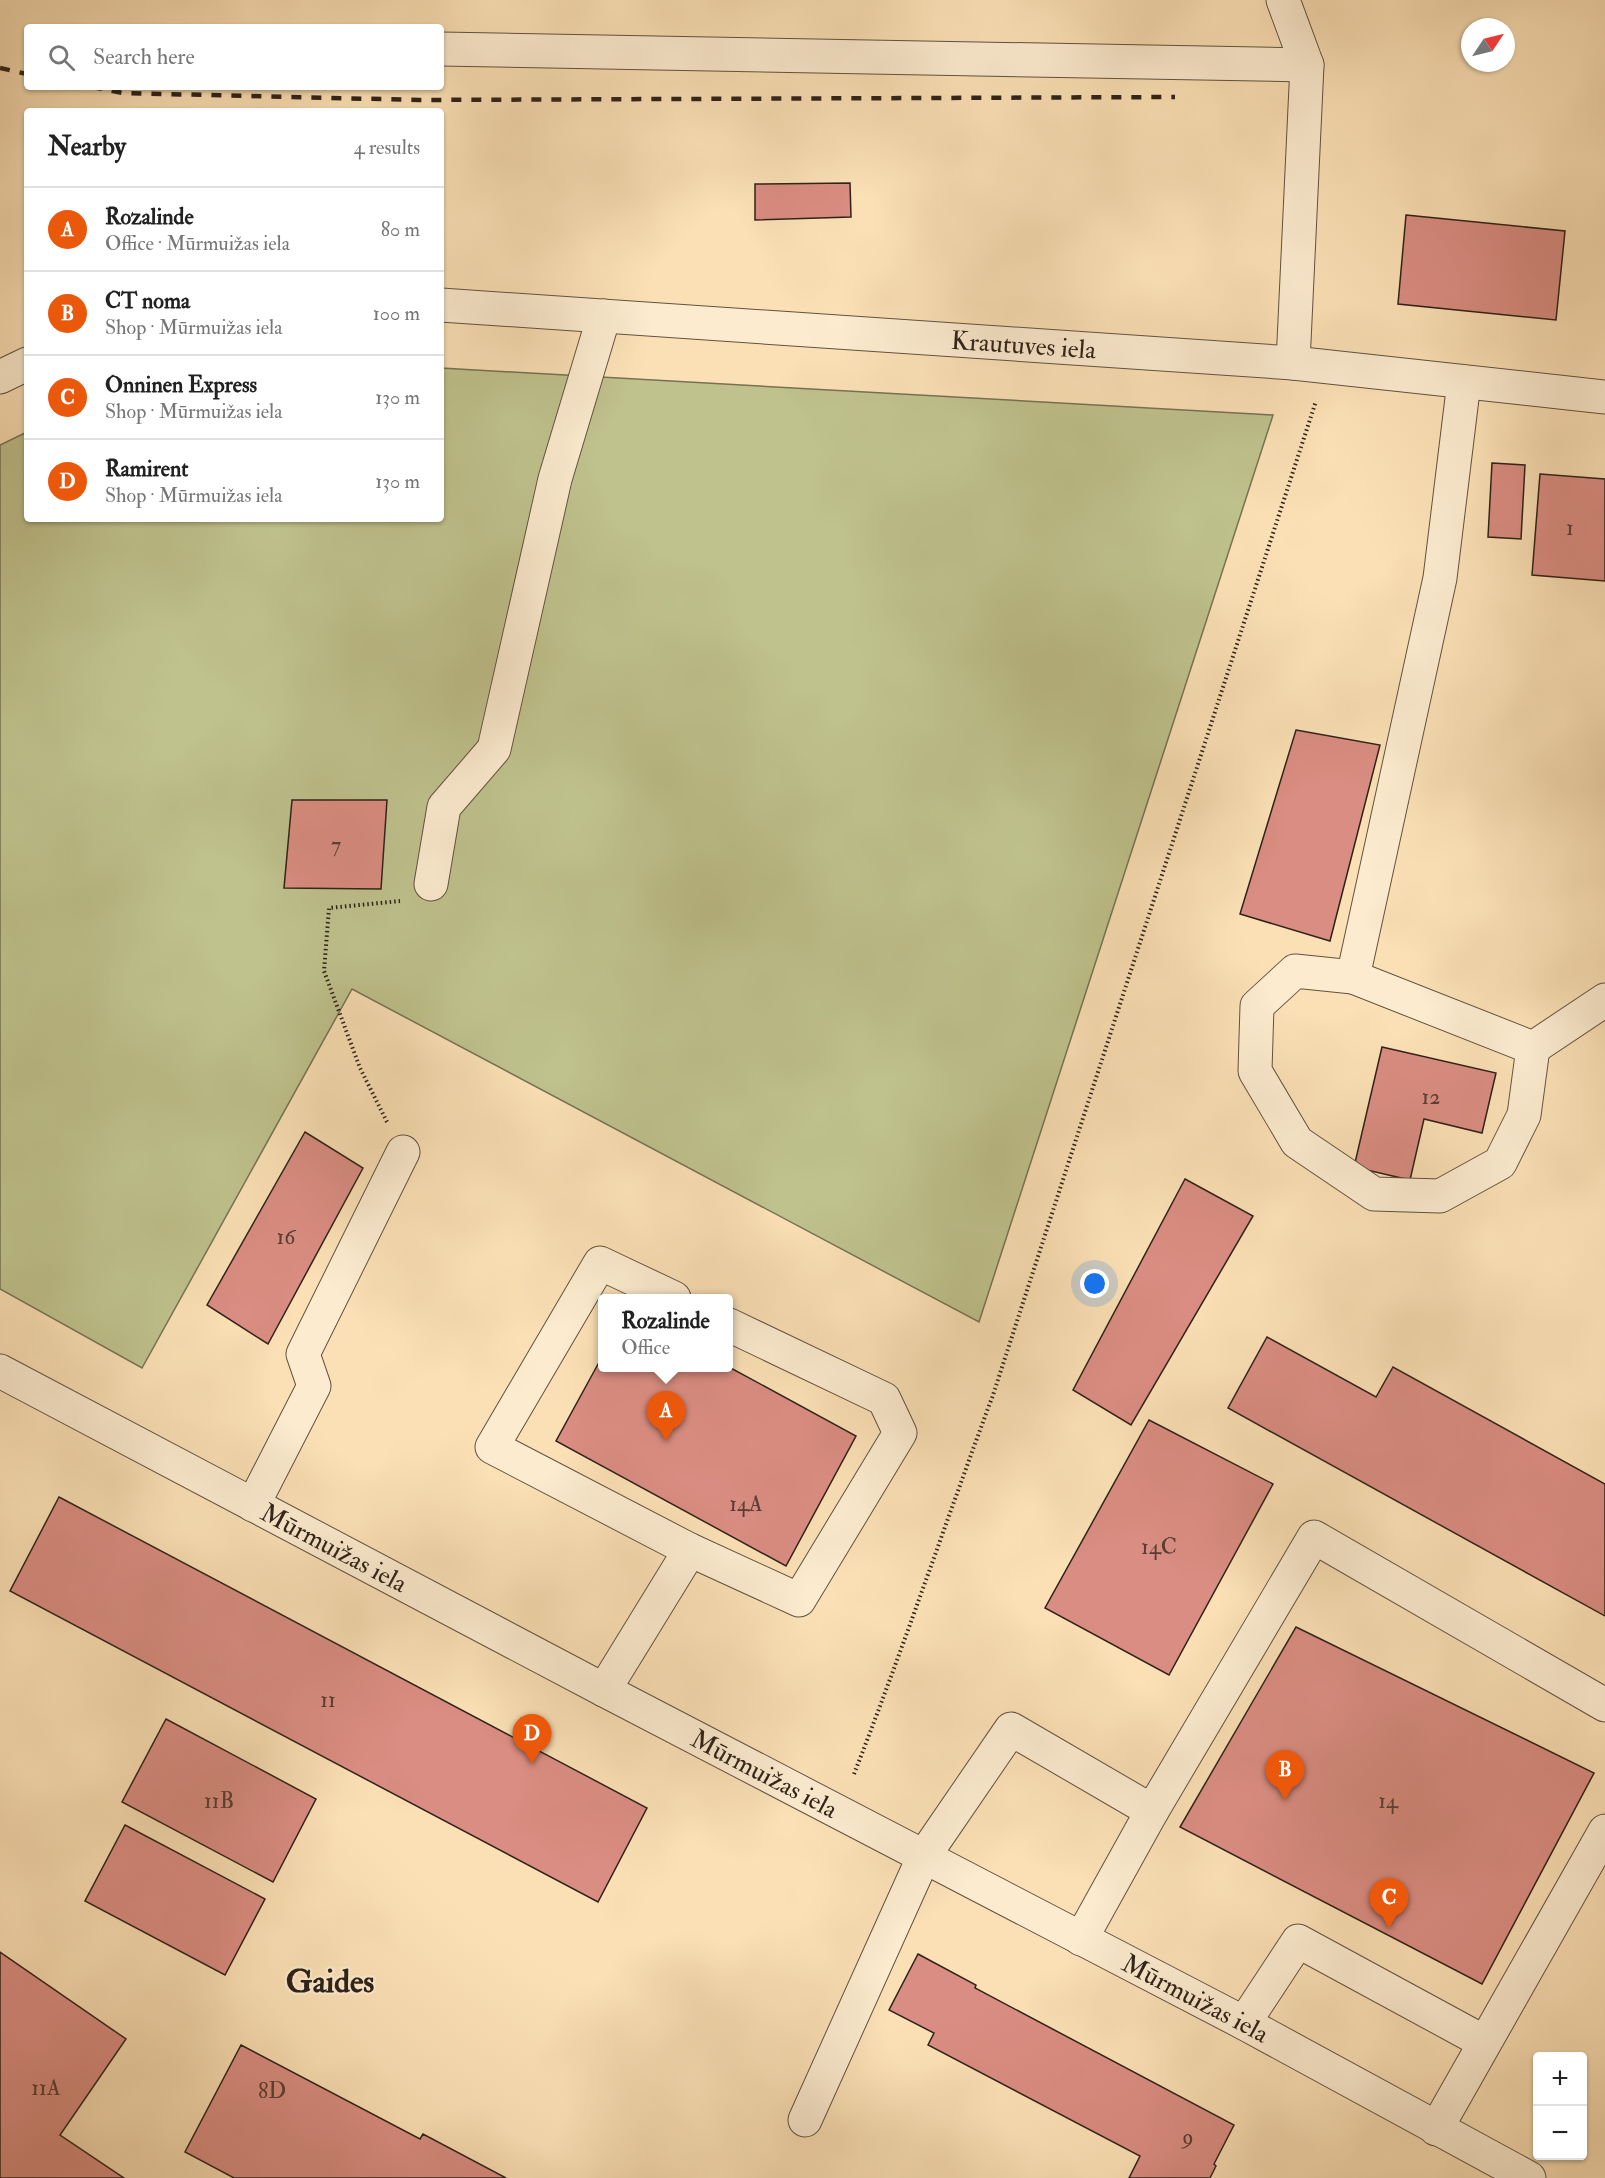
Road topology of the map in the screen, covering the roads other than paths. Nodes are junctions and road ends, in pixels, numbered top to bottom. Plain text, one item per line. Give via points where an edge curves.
1 (1283, 0) edge
2 (444, 49) edge
3 (1307, 65) junction
4 (444, 305) edge
5 (604, 316) junction
6 (1293, 363) junction
7 (24, 365) edge
8 (0, 377) edge
9 (1464, 382) junction
10 (1605, 397) edge
11 (430, 884) road end
12 (1353, 977) junction
13 (1605, 1000) edge
14 (1533, 1048) junction
15 (403, 1152) road end
16 (664, 1294) edge
17 (733, 1327) edge
18 (0, 1371) edge
19 (252, 1505) junction
20 (690, 1550) junction
21 (604, 1690) junction
22 (1605, 1705) edge
23 (1152, 1811) junction
24 (1605, 1831) edge
25 (924, 1857) junction
26 (1081, 1939) junction
27 (1244, 2023) junction
28 (1484, 2043) junction
29 (805, 2120) dead end
30 (1436, 2129) junction
31 (1529, 2178) edge

1 - 3 street
2 - 3 street
3 - 6 street
4 - 5 street, Krautuves iela
5 - 6 street, Krautuves iela
5 - 11 street via 555,479 494,749 444,807
6 - 9 street, Krautuves iela
7 - 8 street
9 - 10 street, Krautuves iela
9 - 12 street via 1440,578
12 - 14 street
12 - 14 street via 1295,971 1257,1006 1255,1071 1297,1142 1374,1194 1440,1196 1500,1163 1524,1115
13 - 14 street
15 - 19 street via 303,1354 314,1386
16 - 20 street via 600,1263 492,1447
17 - 20 street via 884,1399 900,1433 799,1600
18 - 19 street, Mūrmuižas iela
19 - 21 street, Mūrmuižas iela
20 - 21 street
21 - 25 street, Mūrmuižas iela
22 - 23 street via 1314,1537
23 - 25 street via 1011,1729
23 - 26 street
24 - 28 street
25 - 26 street, Mūrmuižas iela
25 - 29 street
26 - 27 street, Mūrmuižas iela
27 - 28 street via 1298,1941
27 - 30 street, Mūrmuižas iela
28 - 30 street
30 - 31 street, Mūrmuižas iela

